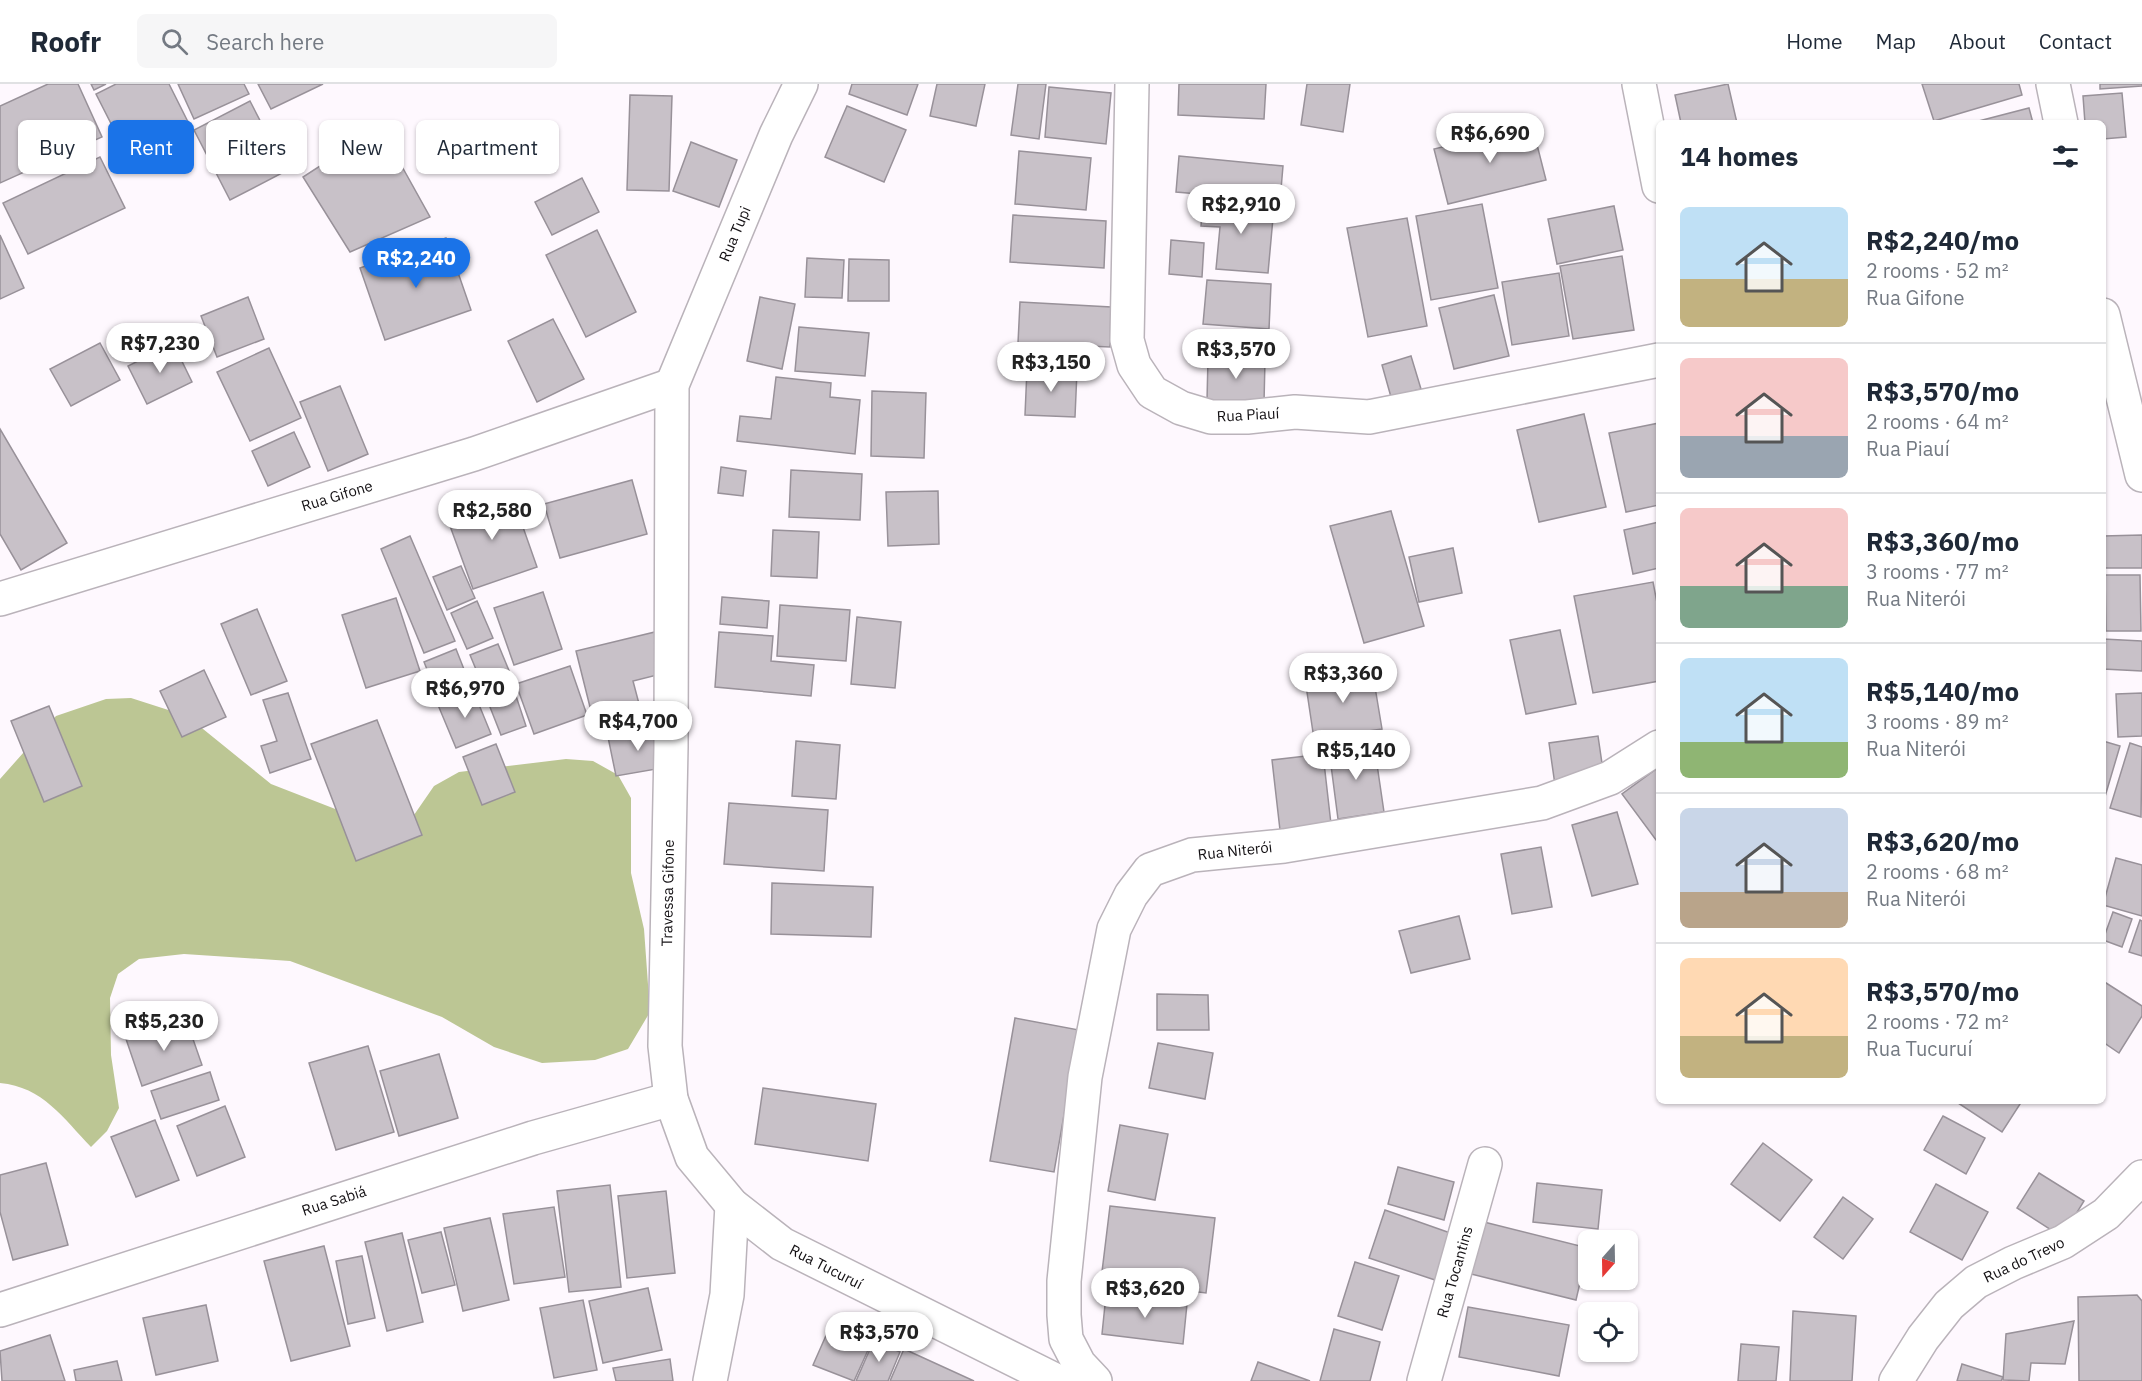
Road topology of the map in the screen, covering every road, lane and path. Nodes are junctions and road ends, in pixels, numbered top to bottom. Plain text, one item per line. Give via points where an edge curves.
1 (801, 84) edge
2 (1132, 84) edge
3 (1639, 84) edge
4 (2053, 84) edge
5 (2060, 120) edge
6 (1656, 171) edge
7 (2106, 327) edge
8 (1656, 361) edge
9 (672, 385) junction
10 (2142, 475) edge
11 (0, 599) edge
12 (1656, 749) edge
13 (671, 1099) junction
14 (1485, 1164) dead end
15 (2142, 1177) edge
16 (732, 1205) junction
17 (0, 1310) edge
18 (711, 1381) edge
19 (1056, 1381) edge
20 (1095, 1381) edge
21 (1424, 1381) edge
22 (1896, 1381) edge

1 - 9 street, Rua Tupi
2 - 8 street, Rua Piauí via 1127,340 1134,365 1152,392 1180,408 1211,417 1295,412 1370,417
3 - 6 street
4 - 5 street
7 - 10 street
9 - 11 street, Rua Gifone via 474,454
9 - 13 street, Travessa Gifone via 665,1046
12 - 20 street, Rua Niterói via 1610,778 1542,803 1284,846 1192,855 1150,870 1131,895 1114,929 1085,1077 1064,1281 1064,1316 1066,1339 1079,1364
13 - 16 street, Travessa Gifone via 692,1157
13 - 17 street, Rua Sabiá via 533,1138
14 - 21 street, Rua Tocantins
15 - 22 street, Rua do Trevo via 2106,1214 2064,1242 1976,1282 1949,1305
16 - 18 street via 727,1295
16 - 19 street, Rua Tucuruí via 782,1244 825,1268

